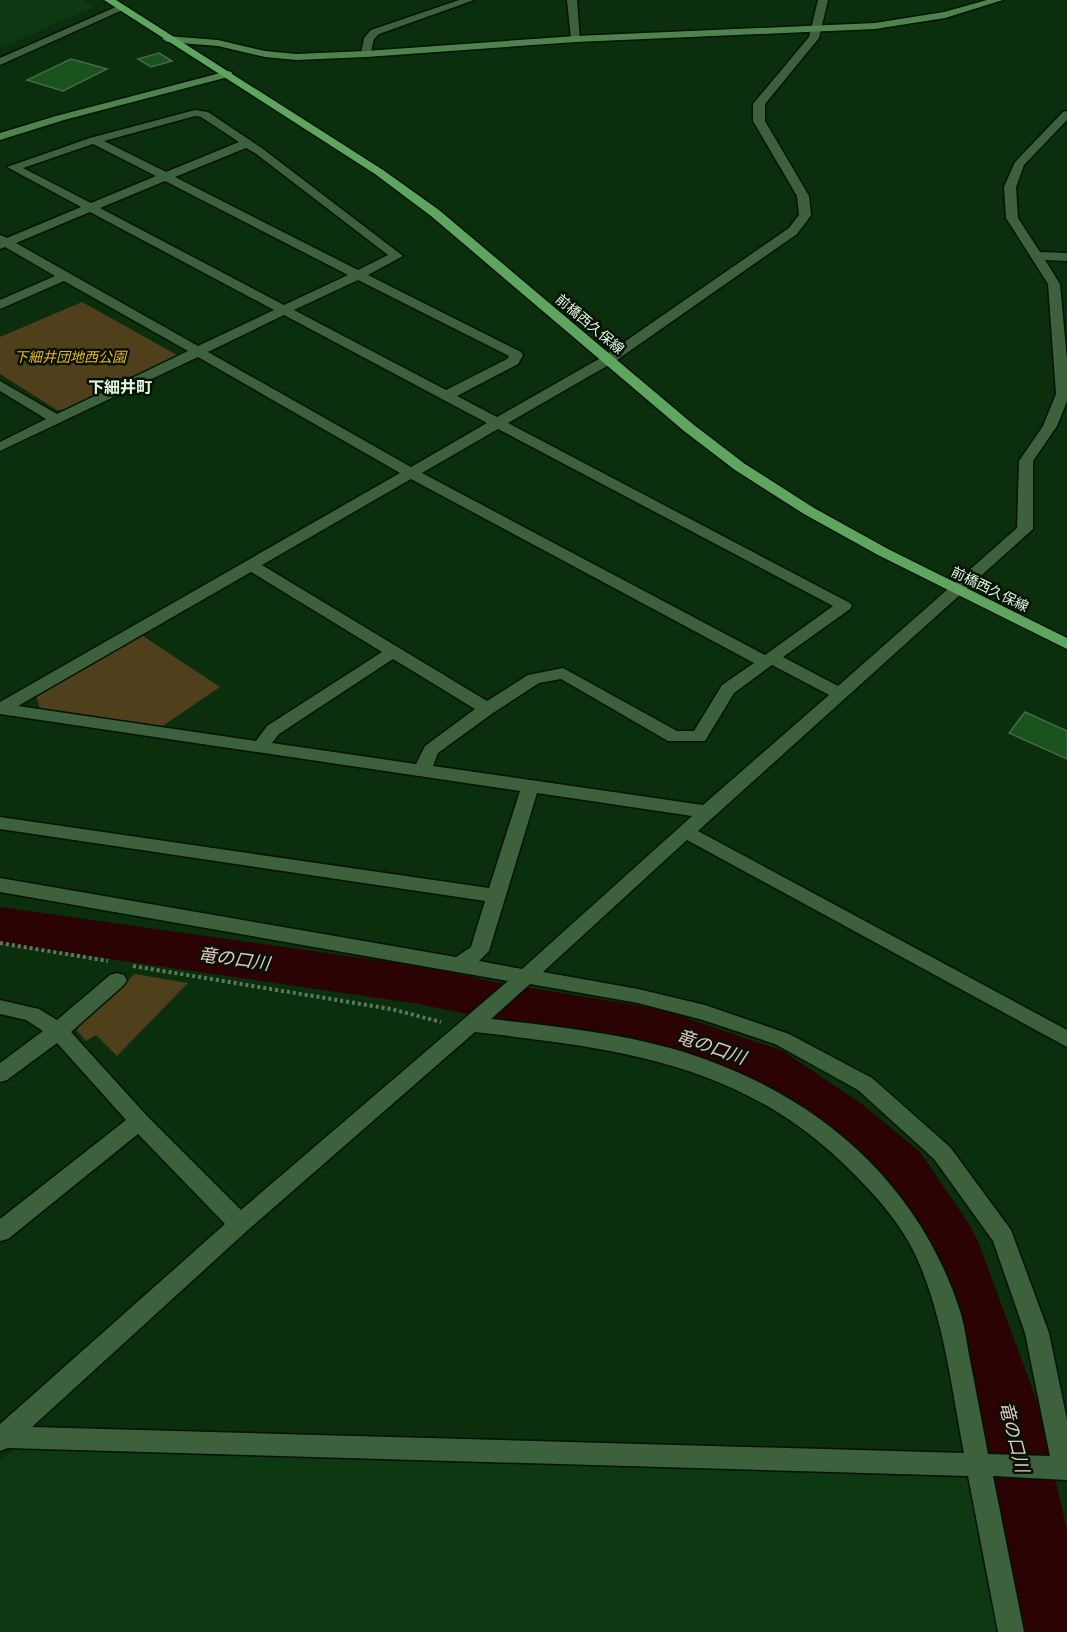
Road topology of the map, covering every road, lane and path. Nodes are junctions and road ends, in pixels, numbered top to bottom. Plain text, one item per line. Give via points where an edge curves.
1 (109, 0) edge
2 (469, 0) edge
3 (572, 0) edge
4 (823, 0) edge
5 (998, 0) edge
6 (122, 8) junction
7 (818, 28) junction
8 (167, 39) junction
9 (576, 39) junction
10 (366, 54) junction
11 (0, 62) edge
12 (228, 74) junction
13 (1067, 114) edge
14 (0, 137) edge
15 (94, 140) junction
16 (245, 144) junction
17 (165, 177) junction
18 (90, 208) junction
19 (2, 242) edge
20 (1037, 256) junction
21 (1067, 256) edge
22 (358, 275) junction
23 (65, 276) junction
24 (0, 305) edge
25 (285, 311) junction
26 (200, 353) junction
27 (609, 359) junction
28 (0, 385) edge
29 (1065, 395) edge
30 (446, 396) junction
31 (57, 420) junction
32 (497, 423) junction
33 (0, 447) edge
34 (411, 473) junction
35 (251, 565) junction
36 (958, 591) junction
37 (1067, 644) edge
38 (393, 652) junction
39 (768, 660) junction
40 (841, 694) junction
41 (0, 709) edge
42 (487, 709) junction
43 (260, 747) junction
44 (422, 771) junction
45 (530, 786) junction
46 (707, 812) junction
47 (0, 823) edge
48 (686, 832) junction
49 (0, 885) edge
50 (495, 897) junction
51 (0, 943) edge
52 (461, 964) junction
53 (118, 969) junction
54 (524, 978) junction
55 (0, 1007) edge
56 (476, 1020) junction
57 (58, 1030) junction
58 (1067, 1039) edge
59 (0, 1074) edge
60 (140, 1122) junction
61 (240, 1224) junction
62 (0, 1232) edge
63 (1, 1437) edge
64 (979, 1465) junction
65 (1063, 1468) edge
66 (1011, 1632) edge

1 - 6 main road, 前橋西久保線
2 - 10 street via 375,32 369,38
3 - 9 street
4 - 7 street
5 - 7 street via 903,23
6 - 8 main road, 前橋西久保線
6 - 11 street
7 - 9 street
7 - 27 street via 759,104 758,116 803,196 805,216 794,231
8 - 10 street via 218,43 296,57
8 - 12 main road, 前橋西久保線
9 - 10 street
12 - 14 street
12 - 27 main road, 前橋西久保線 via 335,142 425,206
13 - 20 street via 1019,164 1010,187 1012,218
15 - 16 street via 195,113 204,114
15 - 17 street
15 - 18 street via 13,167
16 - 17 street
16 - 22 street via 397,256
17 - 18 street
17 - 22 street
18 - 19 street
18 - 25 street
19 - 23 street
20 - 21 street
20 - 29 street via 1054,284
22 - 25 street
22 - 30 street via 516,355 513,361
23 - 24 street
23 - 26 street
25 - 26 street
25 - 30 street
26 - 31 street
26 - 34 street
27 - 32 street
27 - 36 main road, 前橋西久保線 via 740,467 809,511
28 - 31 street
29 - 36 street via 1026,461 1025,530
30 - 32 street
31 - 33 street
32 - 34 street
32 - 39 street via 844,606
34 - 35 street
34 - 39 street
35 - 38 street
35 - 41 street
36 - 37 main road, 前橋西久保線
36 - 40 street
38 - 42 street
38 - 43 street via 273,730
39 - 40 street
39 - 42 street via 728,689 699,737 674,737 563,673 534,679
40 - 46 street
41 - 43 street
42 - 44 street via 431,750
43 - 44 street
44 - 45 street
45 - 46 street
45 - 50 street
46 - 48 street
47 - 50 street
48 - 54 street
48 - 58 street
49 - 52 street
50 - 52 street via 478,951
51 - 53 path
52 - 54 street
53 - 56 path via 391,1009 437,1022
53 - 57 street
54 - 56 street
54 - 65 street via 638,996 705,1012 782,1039 866,1084 942,1153 1003,1237 1037,1333
55 - 57 street via 32,1014
56 - 61 street
56 - 64 street via 630,1047 730,1077 770,1097 843,1149 908,1223 933,1270 949,1313
57 - 59 street
57 - 60 street
60 - 61 street
60 - 62 street
61 - 63 street
63 - 64 street
64 - 65 street
64 - 66 street

